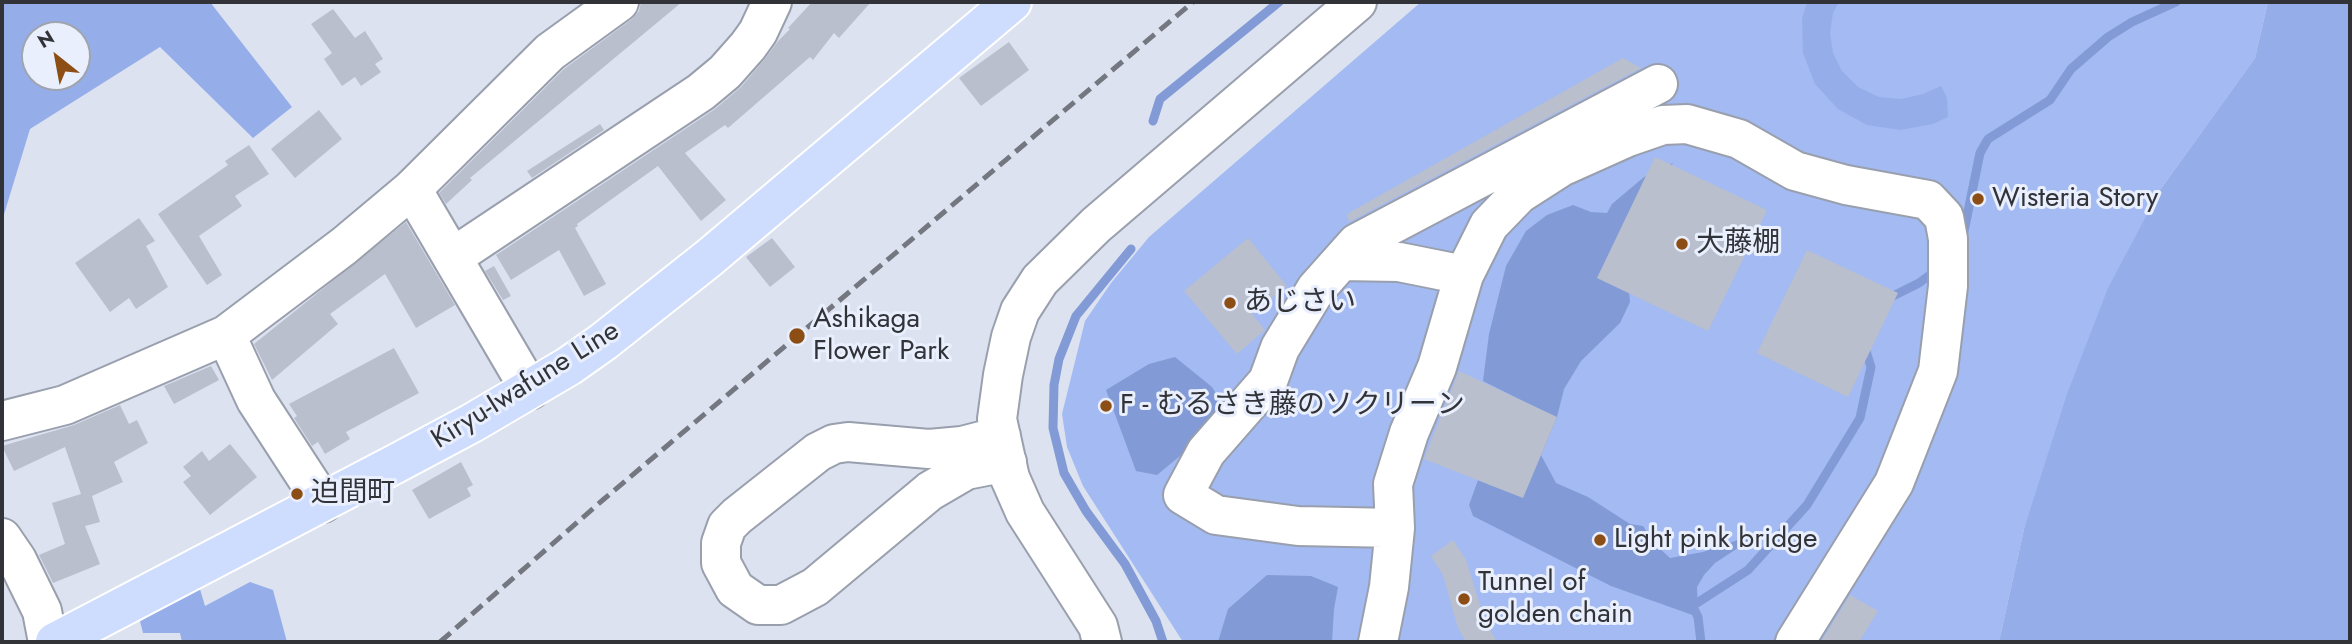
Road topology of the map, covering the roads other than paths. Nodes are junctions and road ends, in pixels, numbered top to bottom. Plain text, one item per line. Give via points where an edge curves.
1 (619, 2) edge
2 (772, 2) edge
3 (1012, 2) edge
4 (1357, 2) edge
5 (1663, 125) junction
6 (412, 189) junction
7 (453, 257) junction
8 (1342, 261) junction
9 (1464, 275) junction
10 (226, 335) junction
11 (530, 390) junction
12 (2, 421) edge
13 (1004, 449) junction
14 (323, 503) junction
15 (1395, 528) junction
16 (2, 538) edge
17 (48, 642) edge
18 (55, 642) edge
19 (1102, 642) edge
20 (1378, 642) edge
21 (1795, 642) edge

1 - 6 street via 550,52
2 - 7 street via 748,46 701,92
3 - 11 main road, Kiryu-Iwafune Line via 657,299 603,342
4 - 13 street via 1096,225 1040,281 1020,311 1011,337 997,419
5 - 8 street via 1658,104 1660,76 1357,243
5 - 9 street via 1561,167 1520,194 1489,225
5 - 21 street via 1687,124 1739,139 1795,171 1846,186 1928,200 1944,217 1948,286 1938,371 1894,484
6 - 7 street
6 - 10 street
7 - 11 street
8 - 9 street via 1398,262
8 - 15 street via 1316,289 1280,348 1268,382 1206,452 1183,495 1216,515 1298,526
9 - 15 street via 1394,484
10 - 12 street via 65,405
10 - 14 street via 256,400
11 - 14 main road, Kiryu-Iwafune Line
13 - 13 street via 930,491 814,587 781,604 758,605 735,589 721,563 727,526 817,452 834,444
13 - 19 street via 1025,512 1098,626
14 - 18 main road, Kiryu-Iwafune Line
15 - 20 street
16 - 17 street via 42,611

